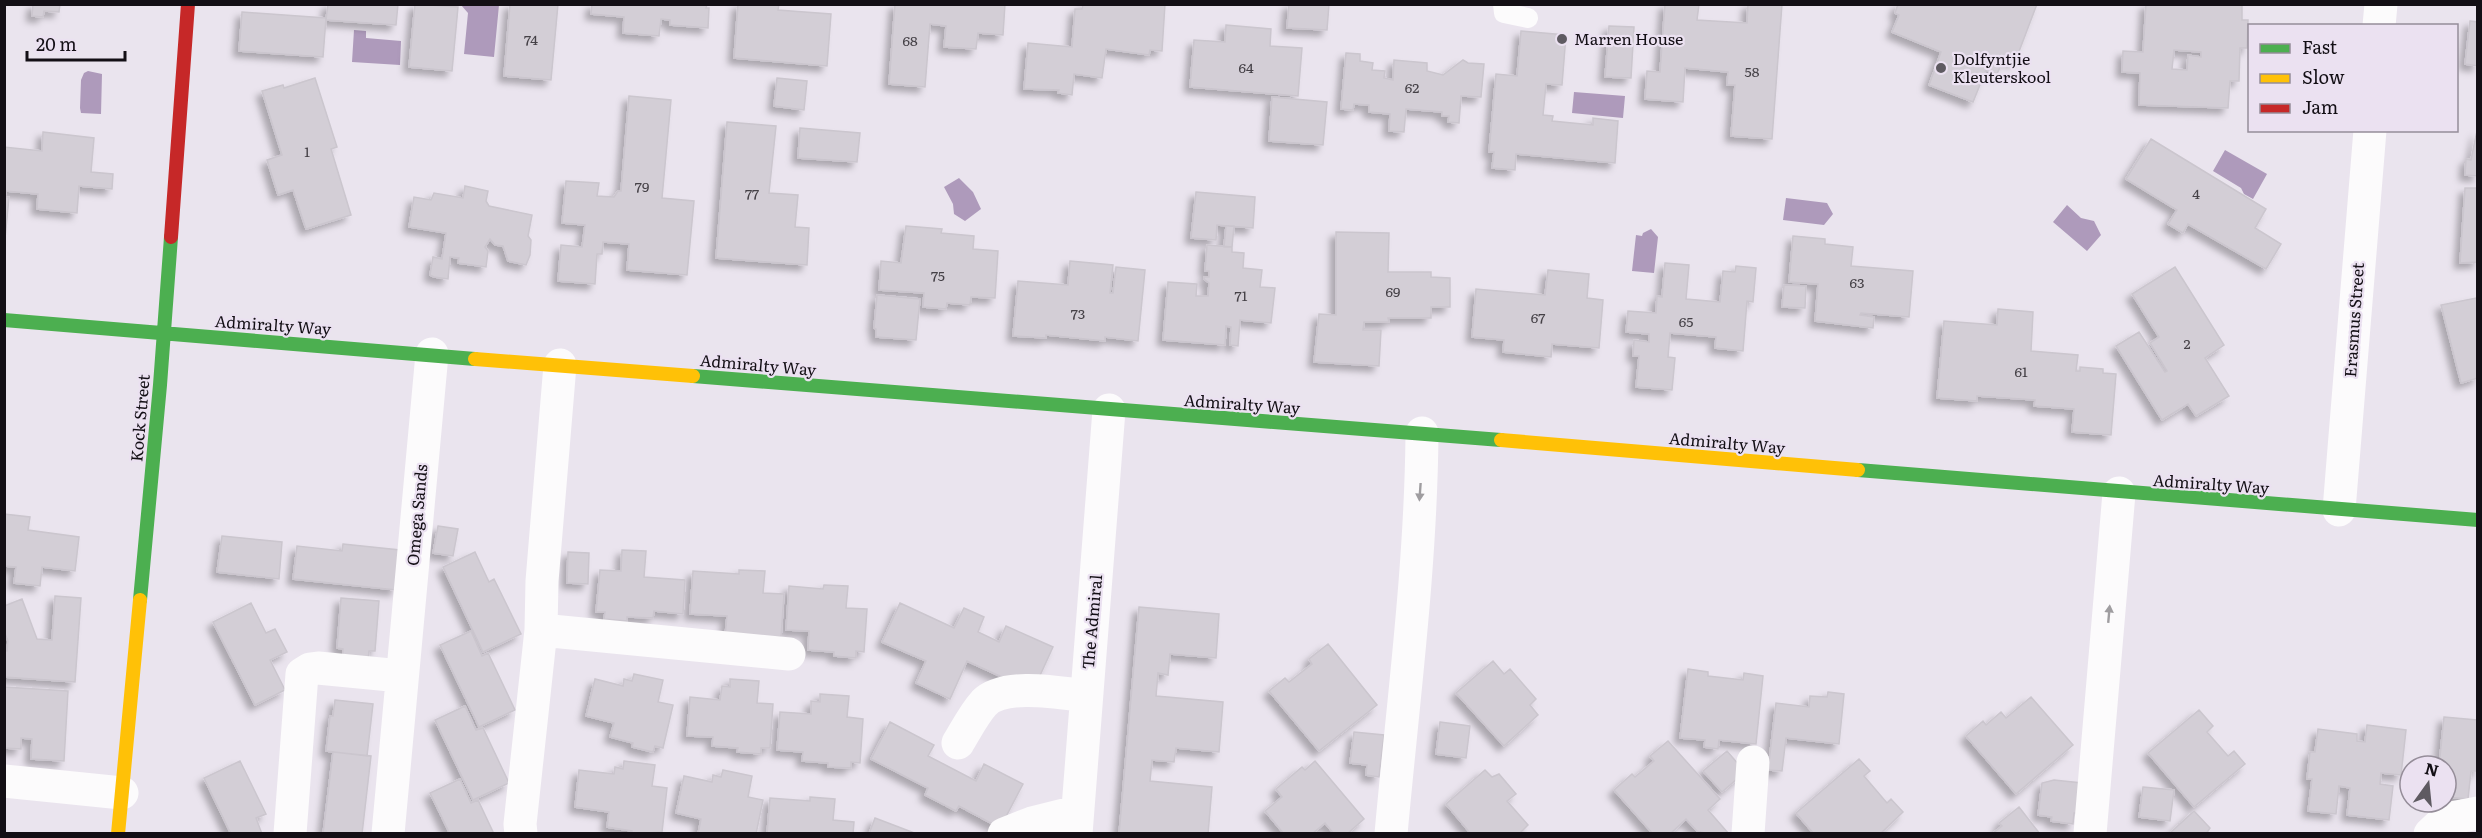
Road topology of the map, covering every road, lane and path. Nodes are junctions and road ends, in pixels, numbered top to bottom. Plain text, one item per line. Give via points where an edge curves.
1 (188, 4) edge
2 (1503, 4) edge
3 (2381, 4) edge
4 (1528, 18) dead end
5 (2379, 24) edge
6 (2370, 132) edge
7 (4, 320) edge
8 (164, 333) junction
9 (432, 354) junction
10 (560, 365) junction
11 (1109, 410) junction
12 (1422, 433) junction
13 (2119, 493) junction
14 (2339, 510) junction
15 (2478, 520) edge
16 (540, 630) junction
17 (789, 654) dead end
18 (401, 676) junction
19 (1086, 696) junction
20 (958, 743) dead end
21 (1753, 762) dead end
22 (4, 781) edge
23 (122, 793) junction
24 (2478, 813) edge
25 (1076, 823) edge
26 (118, 834) edge
27 (290, 834) edge
28 (388, 834) edge
29 (521, 834) edge
30 (1004, 834) edge
31 (1390, 834) edge
32 (1748, 834) edge
33 (2090, 834) edge
34 (2430, 834) edge

1 - 8 main road, Kock Street
2 - 4 lane via 1504,13
3 - 5 street
6 - 14 street, Erasmus Street
7 - 8 main road, Admiralty Way
8 - 9 main road, Admiralty Way
8 - 23 main road, Kock Street
9 - 10 main road, Admiralty Way
9 - 18 street, Omega Sands
10 - 11 main road, Admiralty Way
10 - 16 street
11 - 12 main road, Admiralty Way
11 - 19 street, The Admiral
12 - 13 main road, Admiralty Way
12 -> 31 street via 1422,474
13 - 14 main road, Admiralty Way
33 -> 13 street
14 - 15 main road, Admiralty Way
16 - 17 street
16 - 29 street
18 - 27 street via 318,668 302,674
18 - 28 street, Omega Sands
19 - 20 street via 1037,691 1000,695 985,702
19 - 25 street, The Admiral
21 - 32 street
22 - 23 street
23 - 26 main road, Kock Street
24 - 34 street via 2446,819
25 - 30 street via 1032,823

